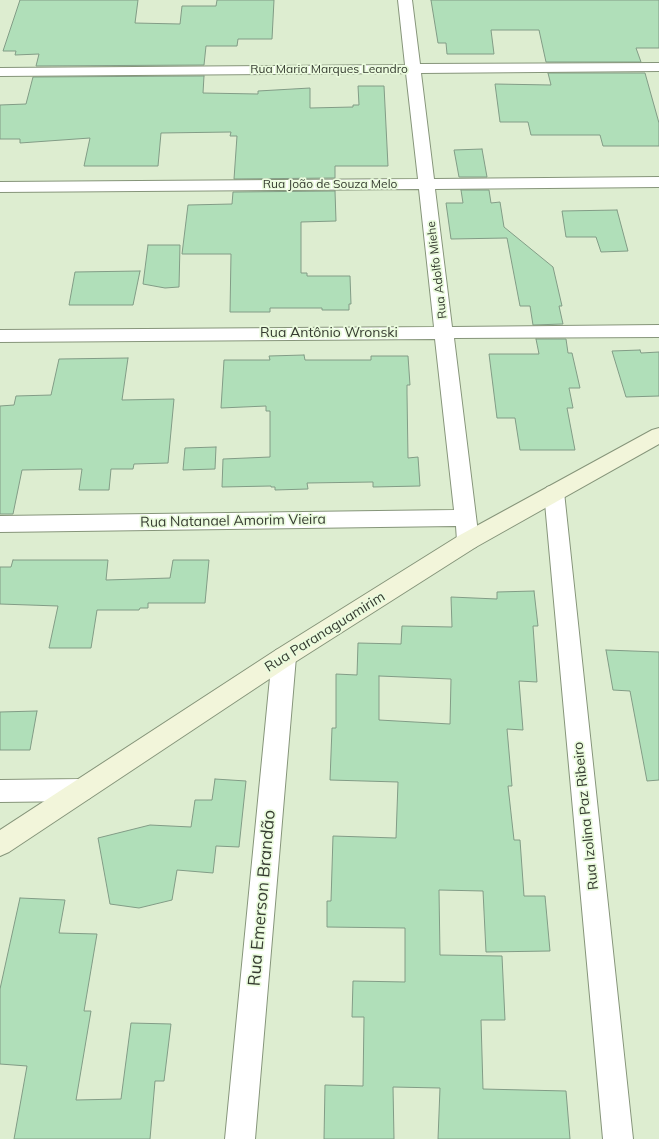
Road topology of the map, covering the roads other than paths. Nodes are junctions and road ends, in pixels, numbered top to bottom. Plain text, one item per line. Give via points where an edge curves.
1 (405, 0) edge
2 (659, 67) edge
3 (413, 68) junction
4 (0, 72) edge
5 (659, 182) edge
6 (427, 184) junction
7 (0, 187) edge
8 (659, 331) edge
9 (444, 332) junction
10 (0, 336) edge
11 (659, 435) edge
12 (554, 492) junction
13 (0, 524) edge
14 (467, 530) junction
15 (284, 657) junction
16 (81, 790) junction
17 (0, 791) edge
18 (0, 844) edge
19 (240, 1139) edge
20 (618, 1139) edge

1 - 3 street, Rua Adolfo Miehe
2 - 3 street, Rua Maria Marques Leandro
3 - 4 street, Rua Maria Marques Leandro
3 - 6 street, Rua Adolfo Miehe
5 - 6 street, Rua João de Souza Melo
6 - 7 street, Rua João de Souza Melo
6 - 9 street, Rua Adolfo Miehe
8 - 9 street, Rua Antônio Wronski
9 - 10 street, Rua Antônio Wronski
9 - 14 street, Rua Adolfo Miehe
11 - 12 street, Rua Paranaguamirim
12 - 14 street, Rua Paranaguamirim
12 - 20 street, Rua Izolina Paz Ribeiro
13 - 14 street, Rua Natanael Amorim Vieira
14 - 15 street, Rua Paranaguamirim
15 - 16 street, Rua Paranaguamirim
15 - 19 street, Rua Emerson Brandão
16 - 17 street
16 - 18 street, Rua Paranaguamirim

